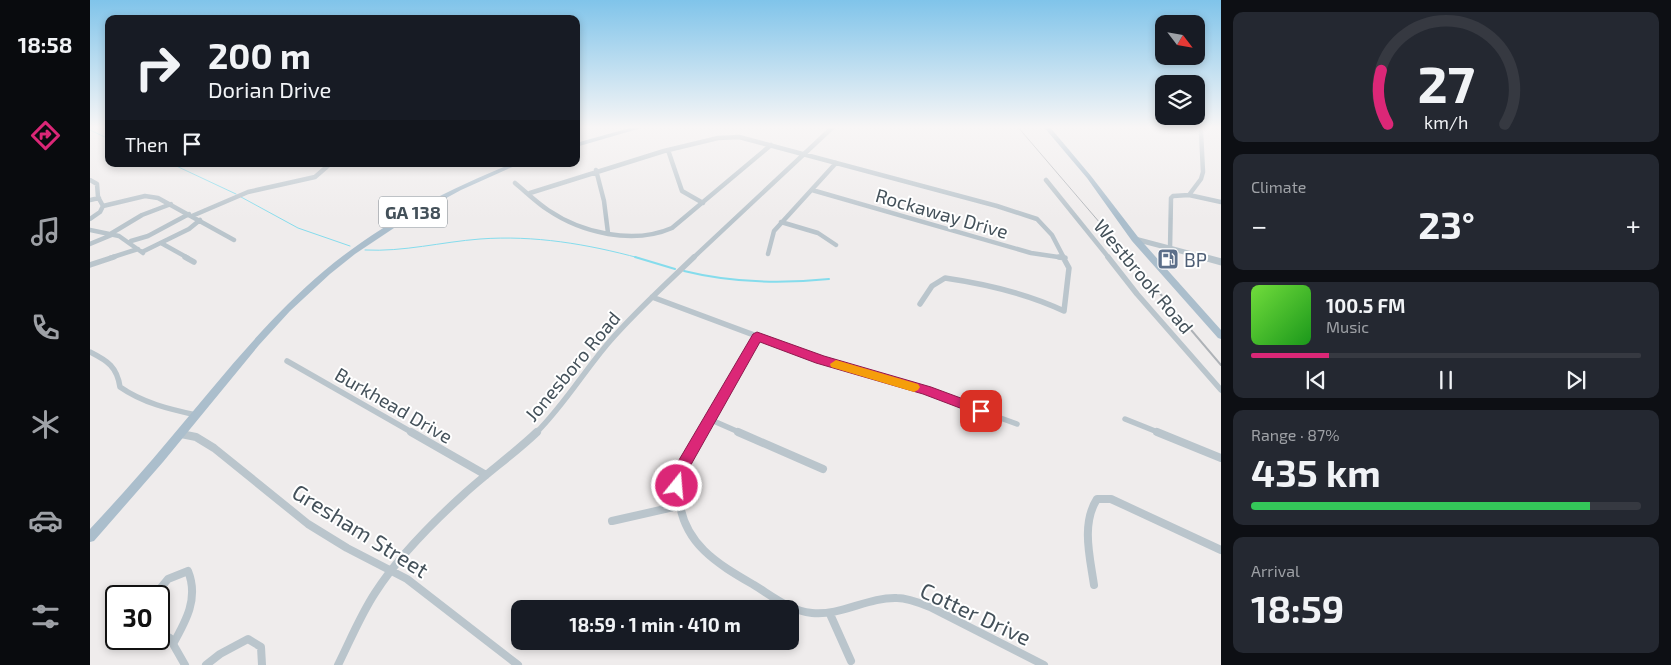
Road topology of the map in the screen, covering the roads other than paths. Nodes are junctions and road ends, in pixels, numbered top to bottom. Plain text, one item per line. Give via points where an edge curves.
1 (643, 157) edge
2 (670, 157) edge
3 (757, 157) edge
4 (800, 157) edge
5 (814, 157) edge
6 (1072, 157) edge
7 (1202, 157) edge
8 (836, 163) junction
9 (327, 167) edge
10 (508, 167) edge
11 (596, 170) junction
12 (90, 180) edge
13 (1046, 180) dead end
14 (515, 183) dead end
15 (812, 190) junction
16 (530, 193) junction
17 (1189, 196) junction
18 (99, 198) junction
19 (90, 200) edge
20 (1221, 202) edge
21 (702, 203) junction
22 (171, 204) junction
23 (103, 206) junction
24 (190, 215) junction
25 (90, 219) edge
26 (200, 220) junction
27 (781, 222) junction
28 (90, 230) edge
29 (113, 233) junction
30 (608, 233) junction
31 (1135, 238) junction
32 (234, 240) dead end
33 (131, 241) junction
34 (161, 243) junction
35 (90, 244) edge
36 (836, 245) dead end
37 (1170, 248) junction
38 (141, 251) junction
39 (768, 254) dead end
40 (1065, 258) junction
41 (194, 262) dead end
42 (1221, 262) edge
43 (90, 265) edge
44 (652, 297) junction
45 (920, 304) dead end
46 (757, 336) junction
47 (1221, 336) edge
48 (90, 352) edge
49 (287, 361) dead end
50 (1221, 390) edge
51 (196, 415) junction
52 (710, 419) junction
53 (1125, 419) dead end
54 (1017, 424) dead end
55 (181, 434) junction
56 (1221, 458) edge
57 (823, 469) dead end
58 (486, 475) junction
59 (678, 506) junction
60 (612, 521) dead end
61 (90, 537) edge
62 (1221, 550) edge
63 (392, 570) junction
64 (160, 585) edge
65 (1094, 585) dead end
66 (830, 614) junction
67 (170, 638) edge
68 (173, 644) junction
69 (851, 661) dead end
70 (185, 665) edge
71 (206, 665) edge
72 (262, 665) edge
73 (338, 665) edge
74 (518, 665) edge
75 (1044, 665) edge

1 - 11 street
2 - 21 street via 682,191
3 - 21 street
4 - 44 street, Jonesboro Road
5 - 8 street
6 - 31 main road
7 - 17 street via 1203,172
8 - 15 street
8 - 40 street via 997,206 1037,220 1052,234
9 - 24 street via 315,177 248,192
10 - 51 main road, GA 138 via 416,210 336,265 274,321
11 - 16 street
11 - 30 street
12 - 18 street via 97,184
13 - 50 street, Westbrook Road via 1137,294
14 - 16 street
15 - 27 street
15 - 40 street, Rockaway Drive via 1032,253
16 - 30 street via 538,203 561,218 583,229
17 - 20 street
17 - 37 street via 1175,195 1171,198
18 - 19 street
18 - 23 street
21 - 30 street via 663,233 642,236
22 - 23 street via 152,196
22 - 24 street
22 - 29 street via 142,214
23 - 25 street
24 - 26 street
24 - 33 street
26 - 32 street
26 - 34 street
27 - 36 street via 819,234
27 - 39 street via 774,231
28 - 29 street
29 - 33 street
29 - 35 street
31 - 37 street
31 - 47 main road
33 - 38 street
34 - 38 street
34 - 41 street
37 - 42 street
38 - 43 street
40 - 45 street via 1069,268 1064,311 980,283 945,278 932,286
44 - 46 street
44 - 58 street, Jonesboro Road via 610,341 557,412
46 - 52 street, Cotter Drive
46 - 54 street via 820,360 926,391
48 - 51 street via 112,363 118,372 120,387 132,396 158,407
49 - 58 street, Burkhead Drive
51 - 55 main road, GA 138
52 - 57 street
52 - 59 street, Cotter Drive via 681,469 677,486
53 - 56 street
55 - 61 main road, GA 138
55 - 63 street, Gresham Street via 196,437 214,448 316,529
58 - 63 street, Jonesboro Road via 421,537
59 - 60 street
59 - 66 street, Cotter Drive via 691,539 718,564 790,606 810,613
62 - 65 street via 1119,502 1096,499 1089,514 1088,529
63 - 73 street, Jonesboro Road via 360,619
63 - 74 street, Gresham Street
64 - 68 street via 174,574 188,571 193,580 192,605
66 - 69 street
66 - 75 street, Cotter Drive via 884,599 911,600
67 - 68 street
68 - 70 street
71 - 72 street via 248,639 261,646

